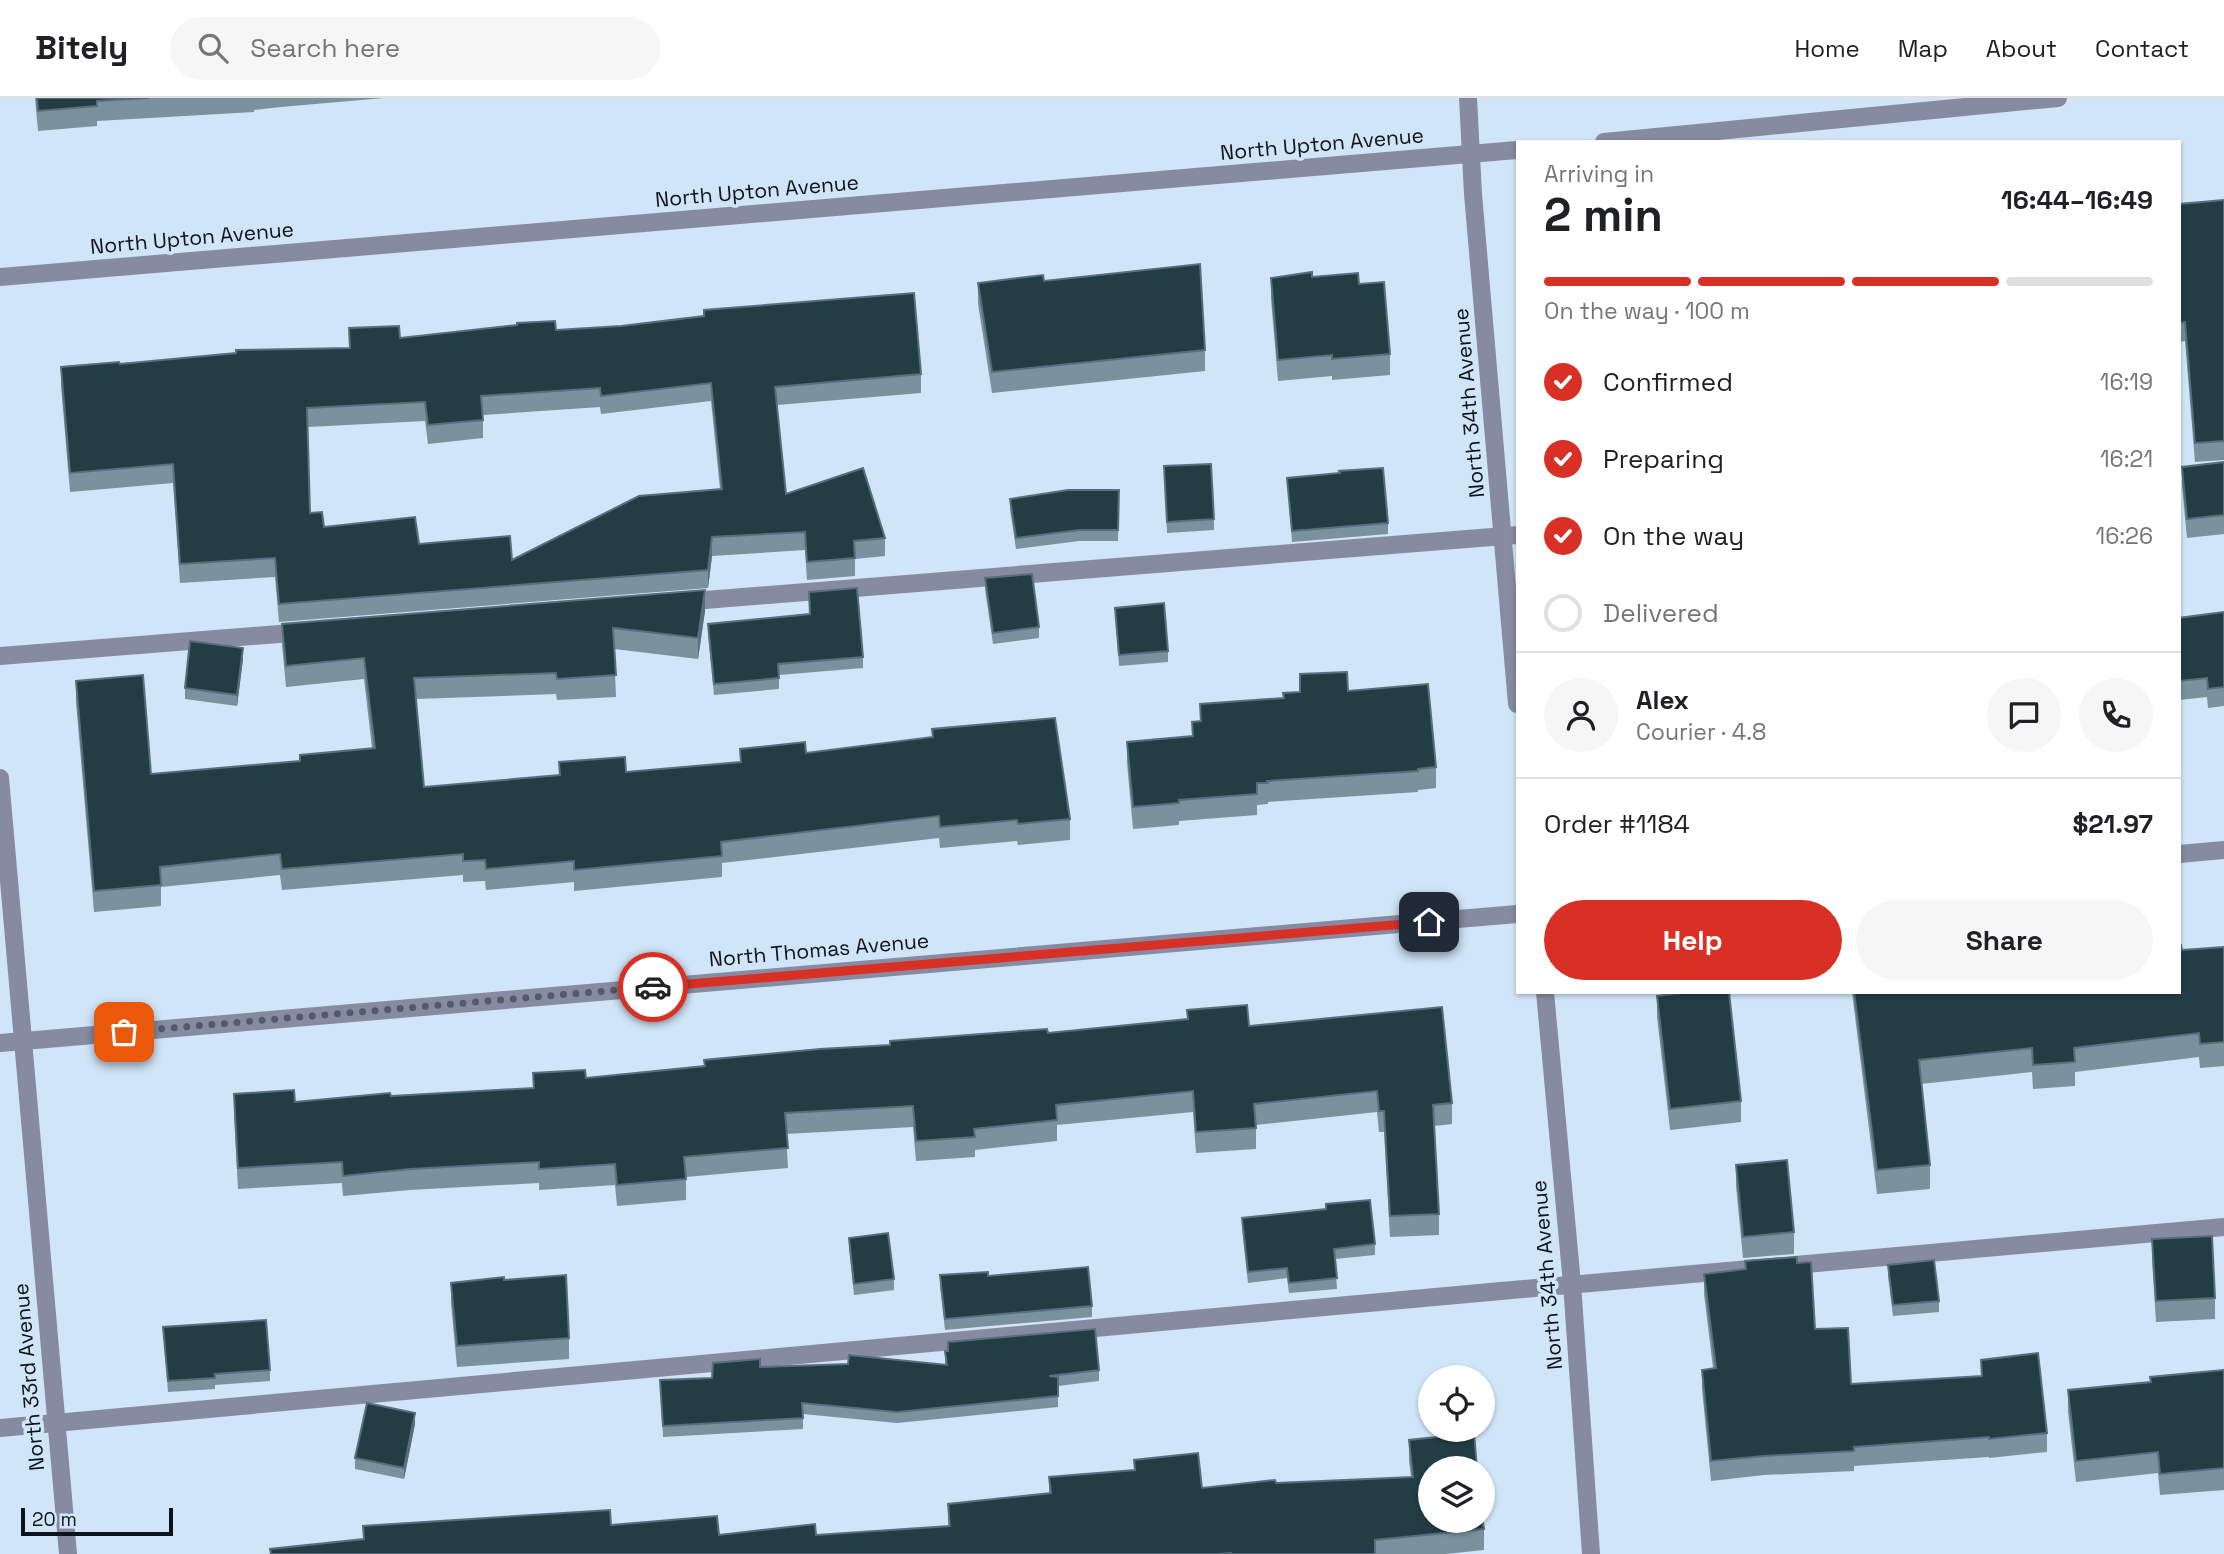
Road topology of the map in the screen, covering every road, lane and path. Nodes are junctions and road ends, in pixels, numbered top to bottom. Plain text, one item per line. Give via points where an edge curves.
1 (1468, 98) edge
2 (2058, 98) edge
3 (1625, 140) edge
4 (1516, 150) edge
5 (1471, 155) junction
6 (0, 277) edge
7 (1510, 536) edge
8 (664, 603) edge
9 (317, 631) edge
10 (0, 656) edge
11 (1516, 680) edge
12 (0, 778) edge
13 (2224, 849) edge
14 (2181, 854) edge
15 (1516, 914) edge
16 (1545, 994) edge
17 (23, 1041) junction
18 (0, 1043) edge
19 (2224, 1227) edge
20 (1572, 1284) junction
21 (55, 1423) junction
22 (0, 1428) edge
23 (68, 1554) edge
24 (1591, 1554) edge

1 - 5 street, North 34th Avenue
2 - 3 street
4 - 5 street, North Upton Avenue
5 - 6 street, North Upton Avenue
5 - 7 street, North 34th Avenue
7 - 8 street
7 - 11 street, North 34th Avenue
9 - 10 street
12 - 17 street, North 33rd Avenue
13 - 14 street
15 - 17 street, North Thomas Avenue
16 - 20 street, North 34th Avenue
17 - 18 street, North Thomas Avenue
17 - 21 street, North 33rd Avenue
19 - 20 street
20 - 21 street
20 - 24 street, North 34th Avenue
21 - 22 street
21 - 23 street, North 33rd Avenue

